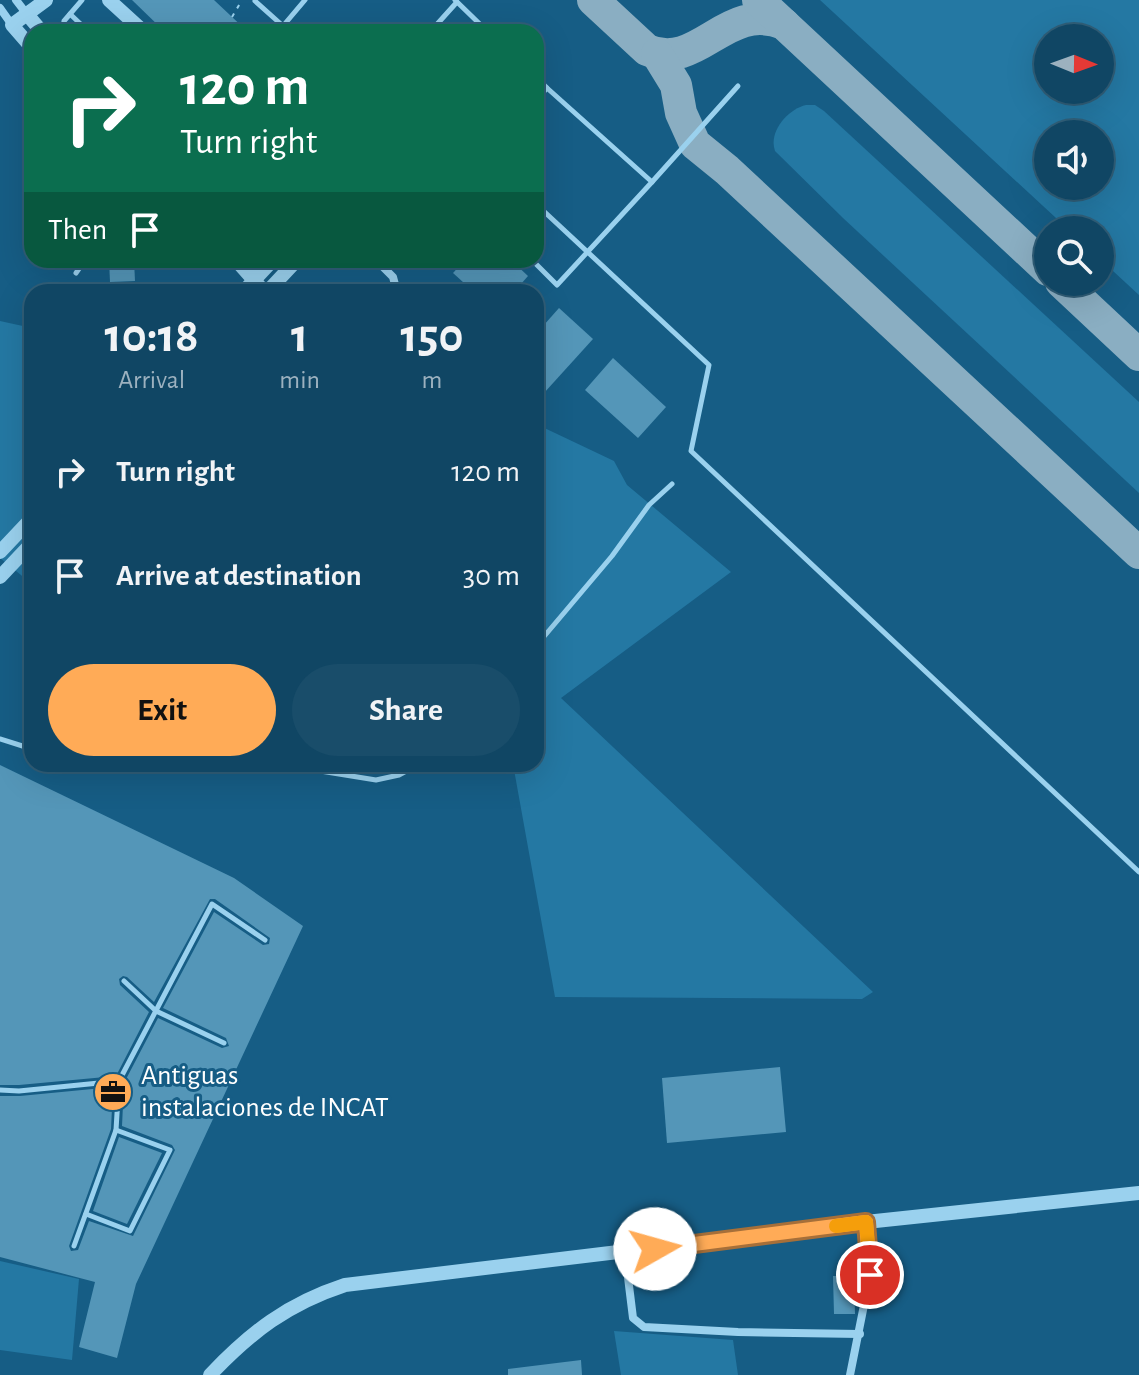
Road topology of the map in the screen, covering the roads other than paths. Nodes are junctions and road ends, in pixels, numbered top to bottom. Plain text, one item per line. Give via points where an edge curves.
1 (16, 0) edge
2 (46, 0) edge
3 (82, 0) edge
4 (109, 0) edge
5 (305, 0) edge
6 (255, 1) edge
7 (456, 1) edge
8 (0, 8) edge
9 (26, 13) junction
10 (70, 14) junction
11 (35, 24) edge
12 (62, 24) edge
13 (81, 24) edge
14 (134, 24) edge
15 (281, 24) edge
16 (285, 24) edge
17 (437, 24) edge
18 (480, 24) edge
19 (12, 25) junction
20 (24, 39) edge
21 (544, 85) edge
22 (738, 86) dead end
23 (547, 88) junction
24 (544, 92) edge
25 (652, 182) junction
26 (544, 211) edge
27 (588, 252) junction
28 (79, 268) edge
29 (540, 268) edge
30 (76, 273) dead end
31 (672, 484) dead end
32 (24, 526) edge
33 (0, 552) edge
34 (24, 552) edge
35 (0, 577) edge
36 (544, 637) edge
37 (0, 739) edge
38 (24, 746) edge
39 (326, 772) edge
40 (404, 772) edge
41 (1139, 872) edge
42 (265, 940) dead end
43 (124, 981) dead end
44 (156, 1011) junction
45 (224, 1043) dead end
46 (119, 1081) junction
47 (0, 1090) edge
48 (116, 1130) junction
49 (1139, 1193) edge
50 (86, 1214) junction
51 (866, 1222) junction
52 (74, 1246) dead end
53 (625, 1253) junction
54 (860, 1334) junction
55 (210, 1375) edge
56 (850, 1375) edge

1 - 9 street
2 - 9 street
3 - 10 lane
4 - 14 street
5 - 16 lane
6 - 15 lane
7 - 17 lane
7 - 18 lane
8 - 19 street
9 - 11 street
9 - 19 street
10 - 12 lane
10 - 13 lane
19 - 20 street
21 - 23 lane
22 - 25 lane
23 - 24 lane
23 - 25 lane
25 - 27 lane
26 - 27 lane
27 - 29 lane via 557,285
27 - 41 lane via 709,365 691,451
28 - 30 lane
31 - 36 lane via 649,505
32 - 33 street
34 - 35 street
37 - 38 lane
39 - 40 lane via 376,780
42 - 44 lane via 212,904
43 - 44 lane
44 - 45 lane
44 - 46 lane
46 - 47 lane
46 - 48 lane
48 - 50 lane
48 - 50 lane via 170,1150 130,1231
49 - 51 street
50 - 52 lane
51 - 53 street
51 - 54 street via 870,1275
53 - 54 street via 633,1318 644,1327
53 - 55 street via 345,1285 257,1329
54 - 56 street

